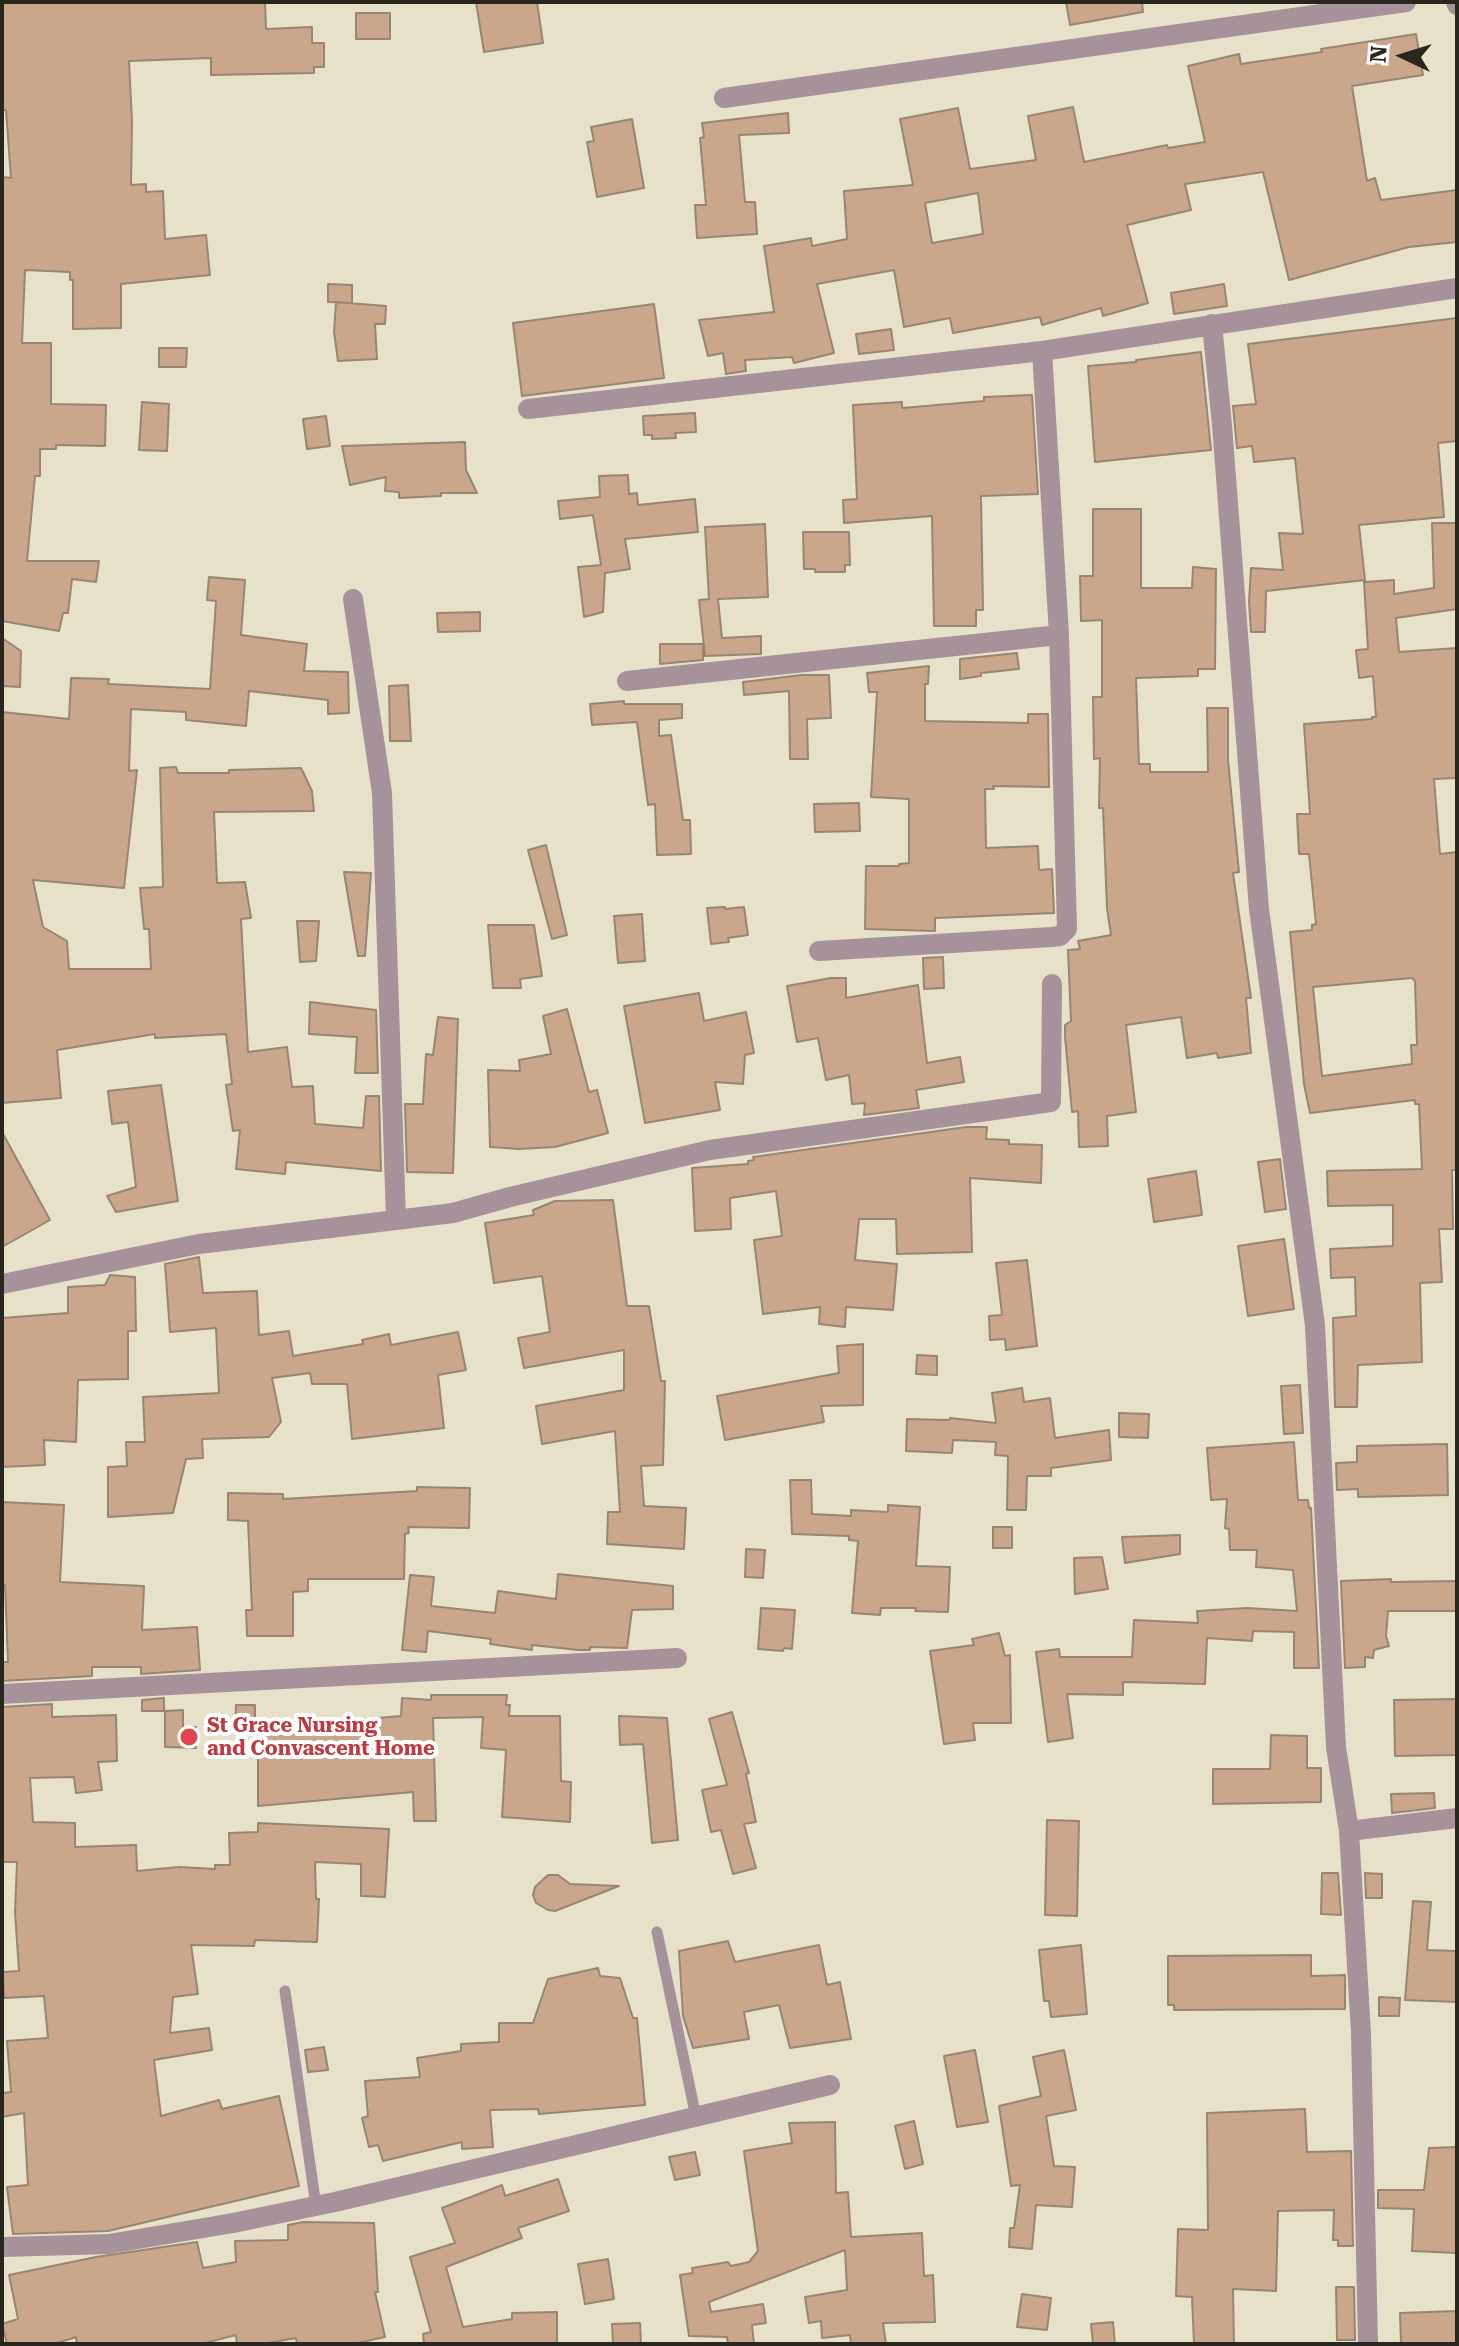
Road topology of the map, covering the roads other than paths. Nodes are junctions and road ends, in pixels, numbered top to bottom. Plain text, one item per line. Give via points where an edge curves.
1 (1406, 2) edge
2 (724, 98) dead end
3 (1457, 288) edge
4 (1212, 324) junction
5 (1042, 351) junction
6 (528, 409) dead end
7 (353, 599) dead end
8 (1059, 635) junction
9 (627, 681) dead end
10 (819, 951) dead end
11 (1052, 984) dead end
12 (396, 1220) junction
13 (2, 1284) edge
14 (677, 1658) dead end
15 (2, 1694) edge
16 (1457, 1818) edge
17 (1349, 1831) junction
18 (657, 1932) dead end
19 (285, 1991) dead end
20 (830, 2085) dead end
21 (696, 2117) junction
22 (316, 2206) junction
23 (2, 2247) edge
24 (1368, 2344) edge

1 - 2 street
3 - 4 street
4 - 5 street
4 - 17 street via 1259,909 1315,1325 1336,1747
5 - 6 street
5 - 8 street
7 - 12 street via 382,793
8 - 9 street
8 - 10 street via 1067,929 1052,937
11 - 12 street via 1051,1102 710,1150 453,1213
12 - 13 street via 199,1244
14 - 15 street
16 - 17 street
17 - 24 street via 1361,2033
18 - 21 lane
19 - 22 lane
20 - 21 street
21 - 22 street
22 - 23 street via 109,2244

